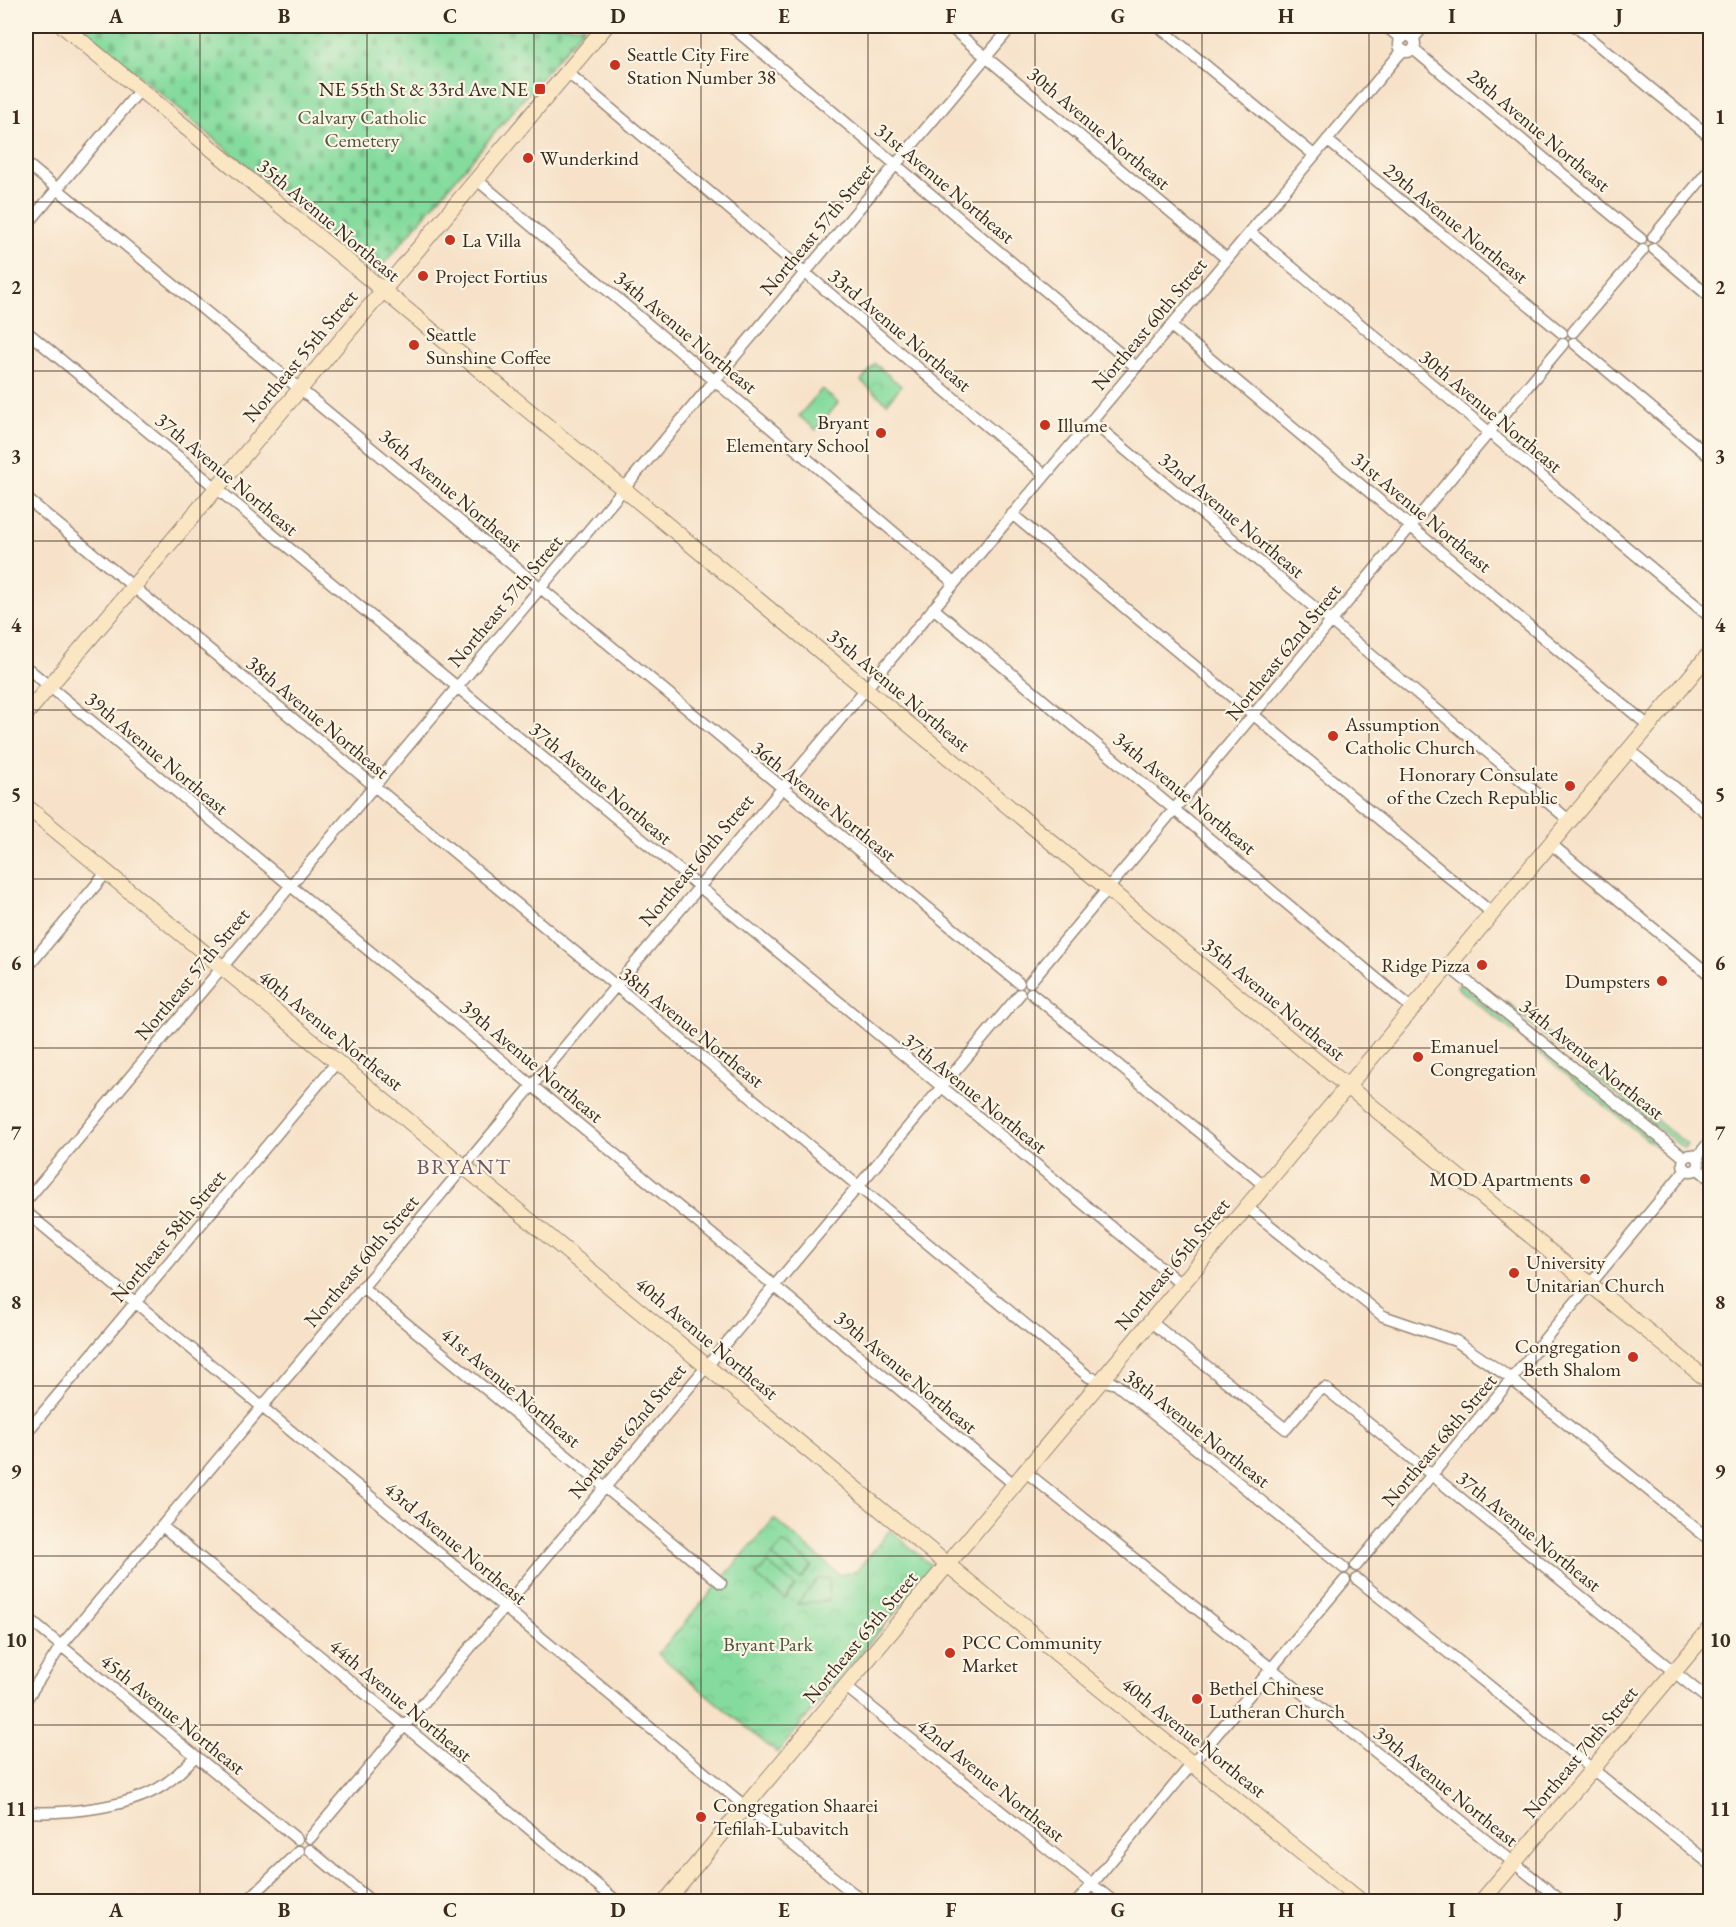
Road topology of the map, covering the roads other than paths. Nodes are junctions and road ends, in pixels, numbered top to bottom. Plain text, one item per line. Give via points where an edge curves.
1 (63, 26) edge
2 (606, 26) edge
3 (731, 26) edge
4 (949, 26) edge
5 (1012, 26) edge
6 (1158, 26) edge
7 (1385, 26) edge
8 (1424, 26) edge
9 (1575, 26) edge
10 (1408, 45) junction
11 (986, 57) junction
12 (567, 72) junction
13 (140, 90) junction
14 (1710, 137) edge
15 (1327, 140) junction
16 (1314, 155) junction
17 (26, 163) edge
18 (895, 164) junction
19 (1710, 169) edge
20 (476, 179) junction
21 (56, 189) junction
22 (26, 226) edge
23 (1250, 232) junction
24 (1648, 244) junction
25 (1227, 259) junction
26 (805, 272) junction
27 (382, 291) junction
28 (1710, 297) edge
29 (1171, 326) junction
30 (26, 331) edge
31 (1568, 338) junction
32 (1136, 367) junction
33 (714, 378) junction
34 (300, 388) junction
35 (1091, 421) junction
36 (1489, 432) junction
37 (1710, 457) edge
38 (1045, 475) junction
39 (623, 487) junction
40 (216, 488) junction
41 (26, 498) edge
42 (1012, 514) junction
43 (1411, 526) junction
44 (954, 583) junction
45 (133, 586) junction
46 (540, 587) junction
47 (933, 608) junction
48 (1710, 617) edge
49 (1332, 621) junction
50 (1709, 656) edge
51 (26, 667) edge
52 (48, 687) junction
53 (457, 687) junction
54 (864, 689) junction
55 (26, 714) edge
56 (1254, 716) junction
57 (1650, 727) junction
58 (1630, 751) junction
59 (372, 786) junction
60 (781, 789) junction
61 (26, 806) edge
62 (1176, 809) junction
63 (1710, 816) edge
64 (1570, 821) junction
65 (1551, 844) junction
66 (106, 873) junction
67 (289, 886) junction
68 (697, 887) junction
69 (1109, 890) junction
70 (1492, 913) junction
71 (1448, 966) junction
72 (220, 968) junction
73 (26, 969) edge
74 (1710, 975) edge
75 (614, 986) junction
76 (1025, 988) junction
77 (1413, 1009) junction
78 (337, 1062) junction
79 (533, 1085) junction
80 (940, 1088) junction
81 (1348, 1088) junction
82 (1710, 1141) edge
83 (1685, 1158) junction
84 (1697, 1163) junction
85 (464, 1166) junction
86 (1686, 1169) junction
87 (1710, 1179) edge
88 (858, 1186) junction
89 (1265, 1186) junction
90 (26, 1201) edge
91 (1247, 1208) junction
92 (26, 1212) edge
93 (774, 1285) junction
94 (1182, 1285) junction
95 (1591, 1285) junction
96 (362, 1287) junction
97 (136, 1302) junction
98 (1151, 1322) junction
99 (706, 1365) junction
100 (1513, 1380) junction
101 (1102, 1381) junction
102 (1710, 1382) edge
103 (263, 1407) junction
104 (26, 1433) edge
105 (1026, 1472) junction
106 (1432, 1475) junction
107 (1015, 1485) junction
108 (603, 1487) junction
109 (162, 1526) junction
110 (1710, 1540) edge
111 (948, 1565) junction
112 (1356, 1566) junction
113 (1345, 1574) junction
114 (1357, 1579) junction
115 (721, 1583) dead end
116 (504, 1606) junction
117 (26, 1617) edge
118 (1710, 1629) edge
119 (61, 1646) junction
120 (1270, 1669) junction
121 (1674, 1672) junction
122 (846, 1687) junction
123 (26, 1698) edge
124 (1710, 1701) edge
125 (404, 1726) junction
126 (196, 1756) junction
127 (1192, 1762) junction
128 (1593, 1769) junction
129 (746, 1807) junction
130 (26, 1812) edge
131 (302, 1847) junction
132 (1513, 1863) junction
133 (1710, 1864) edge
134 (1092, 1884) junction
135 (246, 1902) edge
136 (372, 1902) edge
137 (618, 1902) edge
138 (665, 1902) edge
139 (864, 1902) edge
140 (1077, 1902) edge
141 (1114, 1902) edge
142 (1362, 1902) edge
143 (1481, 1902) edge
144 (1563, 1902) edge

1 - 13 main road, 35th Avenue Northeast
2 - 12 main road, Northeast 55th Street
3 - 18 street, 31st Avenue Northeast
4 - 11 street, 30th Avenue Northeast
5 - 11 street, Northeast 57th Street
6 - 16 street
7 - 10 street, 28th Avenue Northeast
8 - 10 street, Northeast 60th Street
9 - 14 street
10 - 15 street, Northeast 60th Street
10 - 24 street, 28th Avenue Northeast
11 - 18 street, Northeast 57th Street
11 - 25 street, 30th Avenue Northeast
12 - 20 main road, Northeast 55th Street
12 - 26 street, 33rd Avenue Northeast
13 - 21 street
13 - 27 main road, 35th Avenue Northeast
15 - 16 street, Northeast 60th Street
15 - 31 street, 29th Avenue Northeast
16 - 23 street, Northeast 60th Street
17 - 21 street, 36th Avenue Northeast
18 - 26 street, Northeast 57th Street
18 - 32 street, 31st Avenue Northeast
19 - 24 street, Northeast 62nd Street
20 - 27 main road, Northeast 55th Street
20 - 33 street, 34th Avenue Northeast
21 - 22 street
21 - 34 street, 36th Avenue Northeast
23 - 25 street, Northeast 60th Street
23 - 36 street, 30th Avenue Northeast
24 - 28 street, 28th Avenue Northeast
24 - 31 street, Northeast 62nd Street
25 - 29 street, Northeast 60th Street
26 - 33 street, Northeast 57th Street
26 - 38 street, 33rd Avenue Northeast
27 - 34 main road, Northeast 55th Street
27 - 39 main road, 35th Avenue Northeast
29 - 32 street, Northeast 60th Street
29 - 43 street, 31st Avenue Northeast
30 - 40 street, 37th Avenue Northeast
31 - 36 street, Northeast 62nd Street
31 - 37 street, 29th Avenue Northeast
32 - 35 street, Northeast 60th Street
33 - 39 street, Northeast 57th Street
33 - 44 street, 34th Avenue Northeast
34 - 40 main road, Northeast 55th Street
34 - 46 street, 36th Avenue Northeast
35 - 38 street, Northeast 60th Street
35 - 49 street, 32nd Avenue Northeast
36 - 43 street, Northeast 62nd Street
36 - 48 street, 30th Avenue Northeast
38 - 42 street, Northeast 60th Street
39 - 46 street, Northeast 57th Street
39 - 54 main road, 35th Avenue Northeast
40 - 45 main road, Northeast 55th Street
40 - 53 street, 37th Avenue Northeast
41 - 45 street, 38th Avenue Northeast
42 - 44 street, Northeast 60th Street
42 - 56 street
43 - 49 street, Northeast 62nd Street
43 - 57 street, 31st Avenue Northeast
44 - 47 street, Northeast 60th Street
45 - 52 main road, Northeast 55th Street
45 - 59 street, 38th Avenue Northeast
46 - 53 street, Northeast 57th Street
46 - 60 street, 36th Avenue Northeast
47 - 54 street, Northeast 60th Street
47 - 62 street, 34th Avenue Northeast
49 - 56 street, Northeast 62nd Street
49 - 64 street, 32nd Avenue Northeast
50 - 57 main road, Northeast 65th Street
51 - 52 street, 39th Avenue Northeast
52 - 55 main road, Northeast 55th Street
52 - 67 street, 39th Avenue Northeast
53 - 59 street, Northeast 57th Street
53 - 68 street, 37th Avenue Northeast
54 - 60 street, Northeast 60th Street
54 - 69 main road, 35th Avenue Northeast
56 - 62 street, Northeast 62nd Street
56 - 70 street
57 - 58 main road, Northeast 65th Street
58 - 63 street
58 - 64 main road, Northeast 65th Street
59 - 67 street, Northeast 57th Street
59 - 75 street, 38th Avenue Northeast
60 - 68 street, Northeast 60th Street
60 - 76 street, 36th Avenue Northeast
61 - 66 main road, 40th Avenue Northeast
62 - 69 street, Northeast 62nd Street
62 - 77 street, 34th Avenue Northeast
64 - 65 main road, Northeast 65th Street
65 - 70 main road, Northeast 65th Street
65 - 74 street
66 - 72 main road, 40th Avenue Northeast
66 - 73 street
67 - 72 street, Northeast 57th Street
67 - 79 street, 39th Avenue Northeast
68 - 75 street, Northeast 60th Street
68 - 80 street, 37th Avenue Northeast
69 - 76 street, Northeast 62nd Street
69 - 81 main road, 35th Avenue Northeast
70 - 71 main road, Northeast 65th Street
71 - 77 main road, Northeast 65th Street
71 - 83 street, 34th Avenue Northeast
72 - 78 main road, 40th Avenue Northeast
72 - 90 street, Northeast 57th Street
75 - 79 street, Northeast 60th Street
75 - 88 street, 38th Avenue Northeast
76 - 80 street, Northeast 62nd Street
76 - 89 street, 36th Avenue Northeast
77 - 81 main road, Northeast 65th Street
78 - 85 main road, 40th Avenue Northeast
78 - 97 street, Northeast 58th Street
79 - 85 street, Northeast 60th Street
79 - 93 street, 39th Avenue Northeast
80 - 88 street, Northeast 62nd Street
80 - 94 street, 37th Avenue Northeast
81 - 89 main road, Northeast 65th Street
81 - 95 main road, 35th Avenue Northeast
82 - 84 street
83 - 84 street via 1691,1155
83 - 86 street via 1682,1163
84 - 86 street via 1692,1171
84 - 87 street
85 - 96 street, Northeast 60th Street
85 - 99 main road, 40th Avenue Northeast
86 - 95 street, Northeast 68th Street
88 - 93 street, Northeast 62nd Street
88 - 101 street, 38th Avenue Northeast via 1089,1377
89 - 91 main road, Northeast 65th Street
91 - 94 main road, Northeast 65th Street
91 - 100 street via 1370,1307 1391,1319 1455,1341
92 - 97 street, 43rd Avenue Northeast
93 - 99 street, Northeast 62nd Street
93 - 107 street, 39th Avenue Northeast
94 - 98 main road, Northeast 65th Street
95 - 100 street, Northeast 68th Street
95 - 102 main road, 35th Avenue Northeast
96 - 103 street, Northeast 60th Street
96 - 108 street, 41st Avenue Northeast
97 - 103 street, 43rd Avenue Northeast
97 - 104 street, Northeast 58th Street
98 - 101 main road, Northeast 65th Street
98 - 106 street, 37th Avenue Northeast via 1286,1429 1316,1393 1325,1388
99 - 108 street, Northeast 62nd Street
99 - 111 main road, 40th Avenue Northeast
100 - 106 street, Northeast 68th Street
100 - 110 street
101 - 105 main road, Northeast 65th Street
101 - 113 street, 38th Avenue Northeast via 1116,1384
103 - 109 street, Northeast 60th Street
103 - 116 street, 43rd Avenue Northeast
105 - 107 main road, Northeast 65th Street
105 - 120 street, 39th Avenue Northeast
106 - 112 street, Northeast 68th Street
106 - 121 street, 37th Avenue Northeast
107 - 111 main road, Northeast 65th Street
108 - 115 street, 41st Avenue Northeast
108 - 116 street, Northeast 62nd Street
109 - 119 street, Northeast 60th Street
109 - 125 street, 44th Avenue Northeast
111 - 122 main road, Northeast 65th Street
111 - 127 main road, 40th Avenue Northeast
112 - 113 street via 1350,1564
112 - 114 street via 1360,1573
113 - 114 street via 1350,1582
113 - 120 street
114 - 128 street
116 - 125 street, Northeast 62nd Street
116 - 129 street, 43rd Avenue Northeast
117 - 119 street, 45th Avenue Northeast
118 - 121 main road, Northeast 70th Street
119 - 123 street, Northeast 60th Street
119 - 126 street, 45th Avenue Northeast
120 - 127 street
120 - 132 street, 39th Avenue Northeast
121 - 124 street, 37th Avenue Northeast
121 - 128 main road, Northeast 70th Street
122 - 129 main road, Northeast 65th Street
122 - 134 street, 42nd Avenue Northeast
125 - 131 street, Northeast 62nd Street via 310,1838 304,1836
125 - 137 street, 44th Avenue Northeast
126 - 130 street via 168,1783 137,1797 85,1809
126 - 131 street, 45th Avenue Northeast
127 - 134 street
127 - 142 main road, 40th Avenue Northeast
128 - 132 main road, Northeast 70th Street
128 - 133 street
129 - 138 main road, Northeast 65th Street
129 - 139 street, 43rd Avenue Northeast
131 - 135 street
131 - 136 street, 45th Avenue Northeast
132 - 143 main road, Northeast 70th Street
132 - 144 street, 39th Avenue Northeast
134 - 140 street
134 - 141 street, 42nd Avenue Northeast

